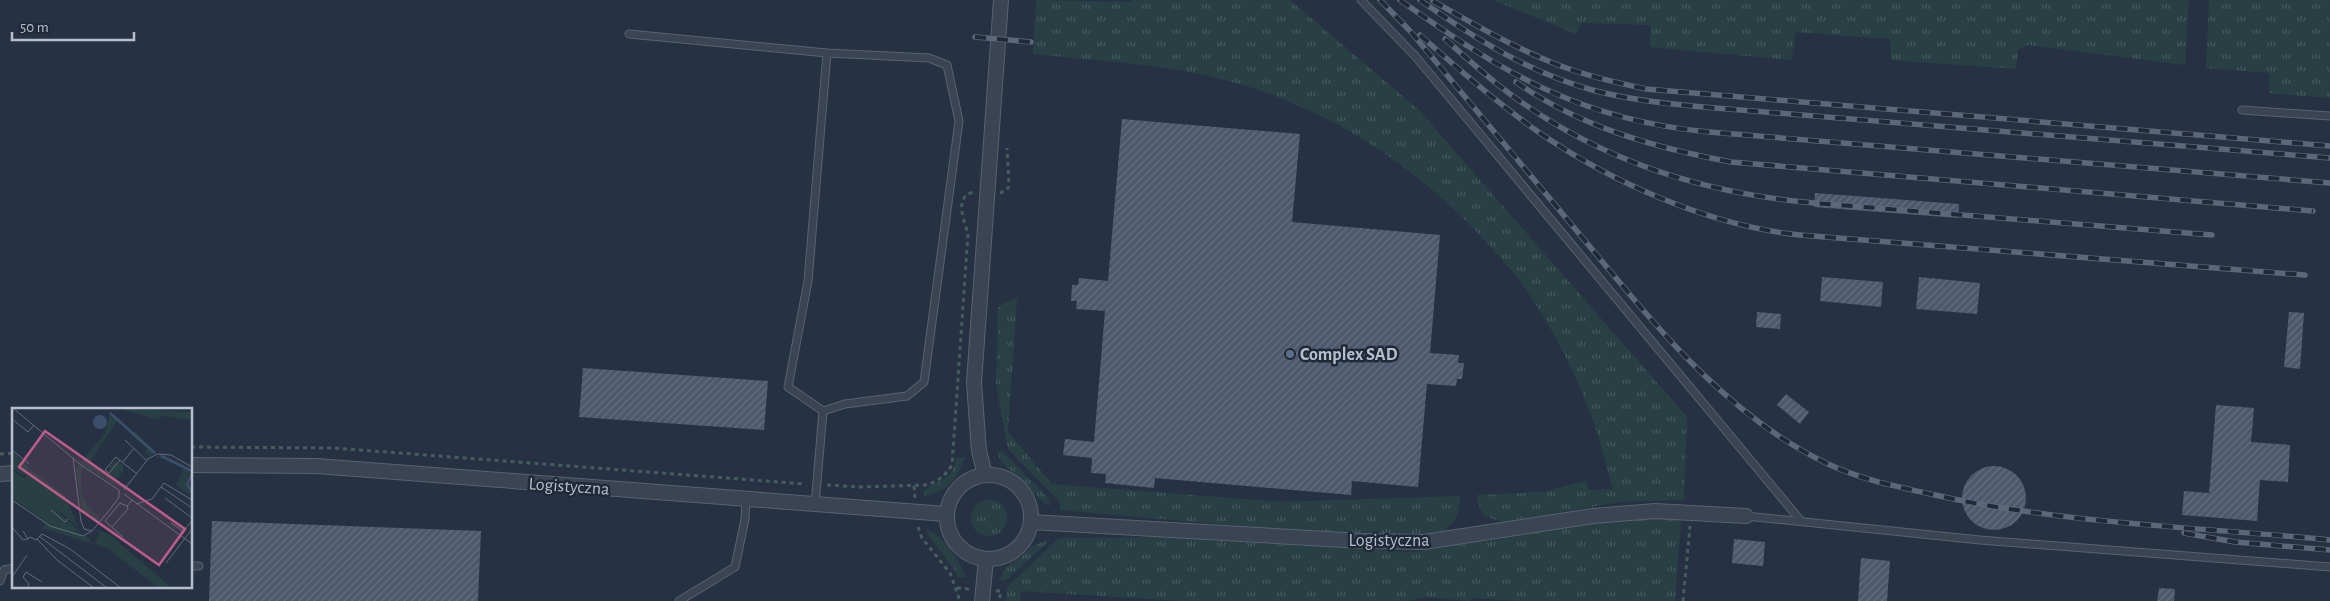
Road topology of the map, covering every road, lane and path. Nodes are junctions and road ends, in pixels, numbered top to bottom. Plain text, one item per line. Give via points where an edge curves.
1 (1001, 0) edge
2 (1361, 0) edge
3 (629, 34) dead end
4 (827, 53) junction
5 (2242, 110) dead end
6 (2330, 116) edge
7 (1009, 161) dead end
8 (978, 192) dead end
9 (996, 194) dead end
10 (823, 410) junction
11 (192, 447) edge
12 (192, 464) edge
13 (985, 475) junction
14 (800, 483) dead end
15 (831, 485) dead end
16 (914, 486) junction
17 (915, 497) dead end
18 (746, 499) junction
19 (815, 504) junction
20 (946, 514) junction
21 (1746, 516) joint
22 (1801, 521) junction
23 (1030, 522) junction
24 (1690, 523) dead end
25 (918, 528) dead end
26 (986, 559) junction
27 (12, 568) edge
28 (2330, 568) edge
29 (0, 581) edge
30 (957, 588) junction
31 (967, 589) dead end
32 (1001, 592) dead end
33 (679, 601) edge
34 (960, 601) edge
35 (982, 601) edge
36 (999, 601) edge
37 (1683, 601) edge

1 - 13 street via 974,383 979,451
2 - 22 lane via 1416,57
3 - 4 lane
4 - 10 lane via 808,281 788,387
4 - 10 lane via 929,58 947,65 959,121 924,382 907,396
5 - 6 lane
7 - 9 path via 1009,186 1003,193
8 - 16 path via 966,194 962,202 961,213 968,234 952,465 935,483
10 - 19 lane
11 - 14 path via 334,448
12 - 18 street, Logistyczna via 316,466
13 - 20 street via 974,477 956,490
13 - 23 street via 1001,477 1016,484 1028,502
15 - 16 path
16 - 17 path
18 - 19 street, Logistyczna
18 - 33 lane via 735,567
19 - 20 street, Logistyczna
20 - 26 street via 954,541 971,555
21 - 22 lane
21 - 23 street, Logistyczna via 1655,511 1593,516 1424,542
22 - 28 lane
23 - 26 street via 1027,534 1013,551
24 - 37 path
25 - 30 path
26 - 35 street
27 - 29 lane via 4,570
30 - 31 path
30 - 34 path
32 - 36 path

